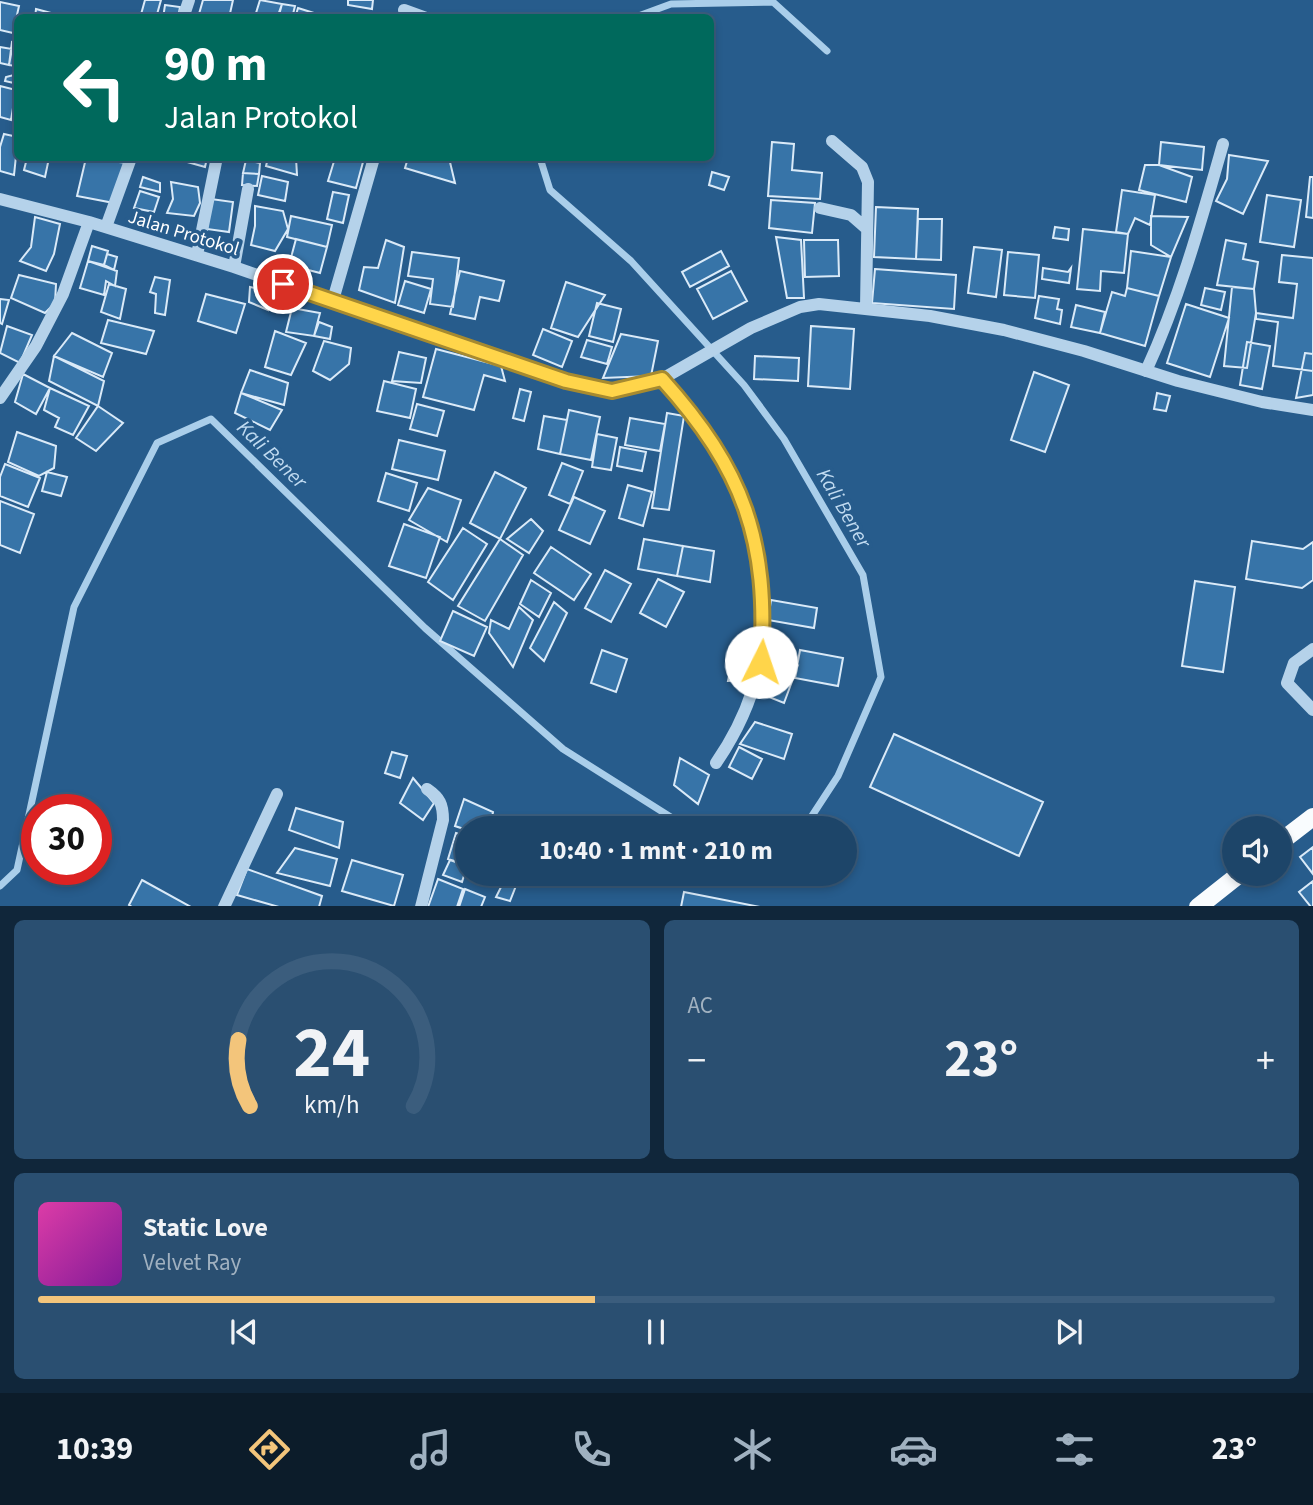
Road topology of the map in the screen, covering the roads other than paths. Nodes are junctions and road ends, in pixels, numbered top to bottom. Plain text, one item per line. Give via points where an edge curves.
1 (832, 141) dead end
2 (1223, 144) dead end
3 (130, 161) edge
4 (373, 161) edge
5 (216, 162) dead end
6 (248, 189) dead end
7 (0, 199) edge
8 (820, 208) dead end
9 (89, 222) junction
10 (106, 228) junction
11 (867, 229) junction
12 (197, 256) junction
13 (233, 267) junction
14 (333, 300) junction
15 (866, 307) junction
16 (1146, 371) junction
17 (668, 376) junction
18 (0, 398) edge
19 (1313, 410) edge
20 (1313, 649) edge
21 (1313, 710) edge
22 (716, 763) dead end
23 (427, 789) dead end
24 (277, 794) dead end
25 (1313, 817) edge
26 (1292, 833) edge
27 (1224, 886) edge
28 (225, 906) edge
29 (421, 906) edge
30 (1198, 906) edge

1 - 11 street via 862,167 868,183
2 - 16 street via 1178,295
3 - 10 street
4 - 14 street
5 - 12 street
6 - 13 street
7 - 9 street, Jalan Protokol
8 - 11 street via 851,215
9 - 10 street, Jalan Protokol
9 - 18 street via 63,294 36,346
10 - 12 street, Jalan Protokol
11 - 15 street
12 - 13 street, Jalan Protokol
13 - 14 street, Jalan Protokol
14 - 17 street, Jalan Protokol via 593,388 612,391
15 - 16 street, Jalan Protokol via 1004,330
15 - 17 street, Jalan Protokol via 800,307 751,328
16 - 19 street, Jalan Protokol via 1262,402
17 - 22 street via 744,503 757,542 763,587 761,662 753,692 734,737
20 - 21 street via 1294,663 1287,683
23 - 29 street via 438,796 443,820
24 - 28 street
25 - 26 main road
27 - 30 main road

